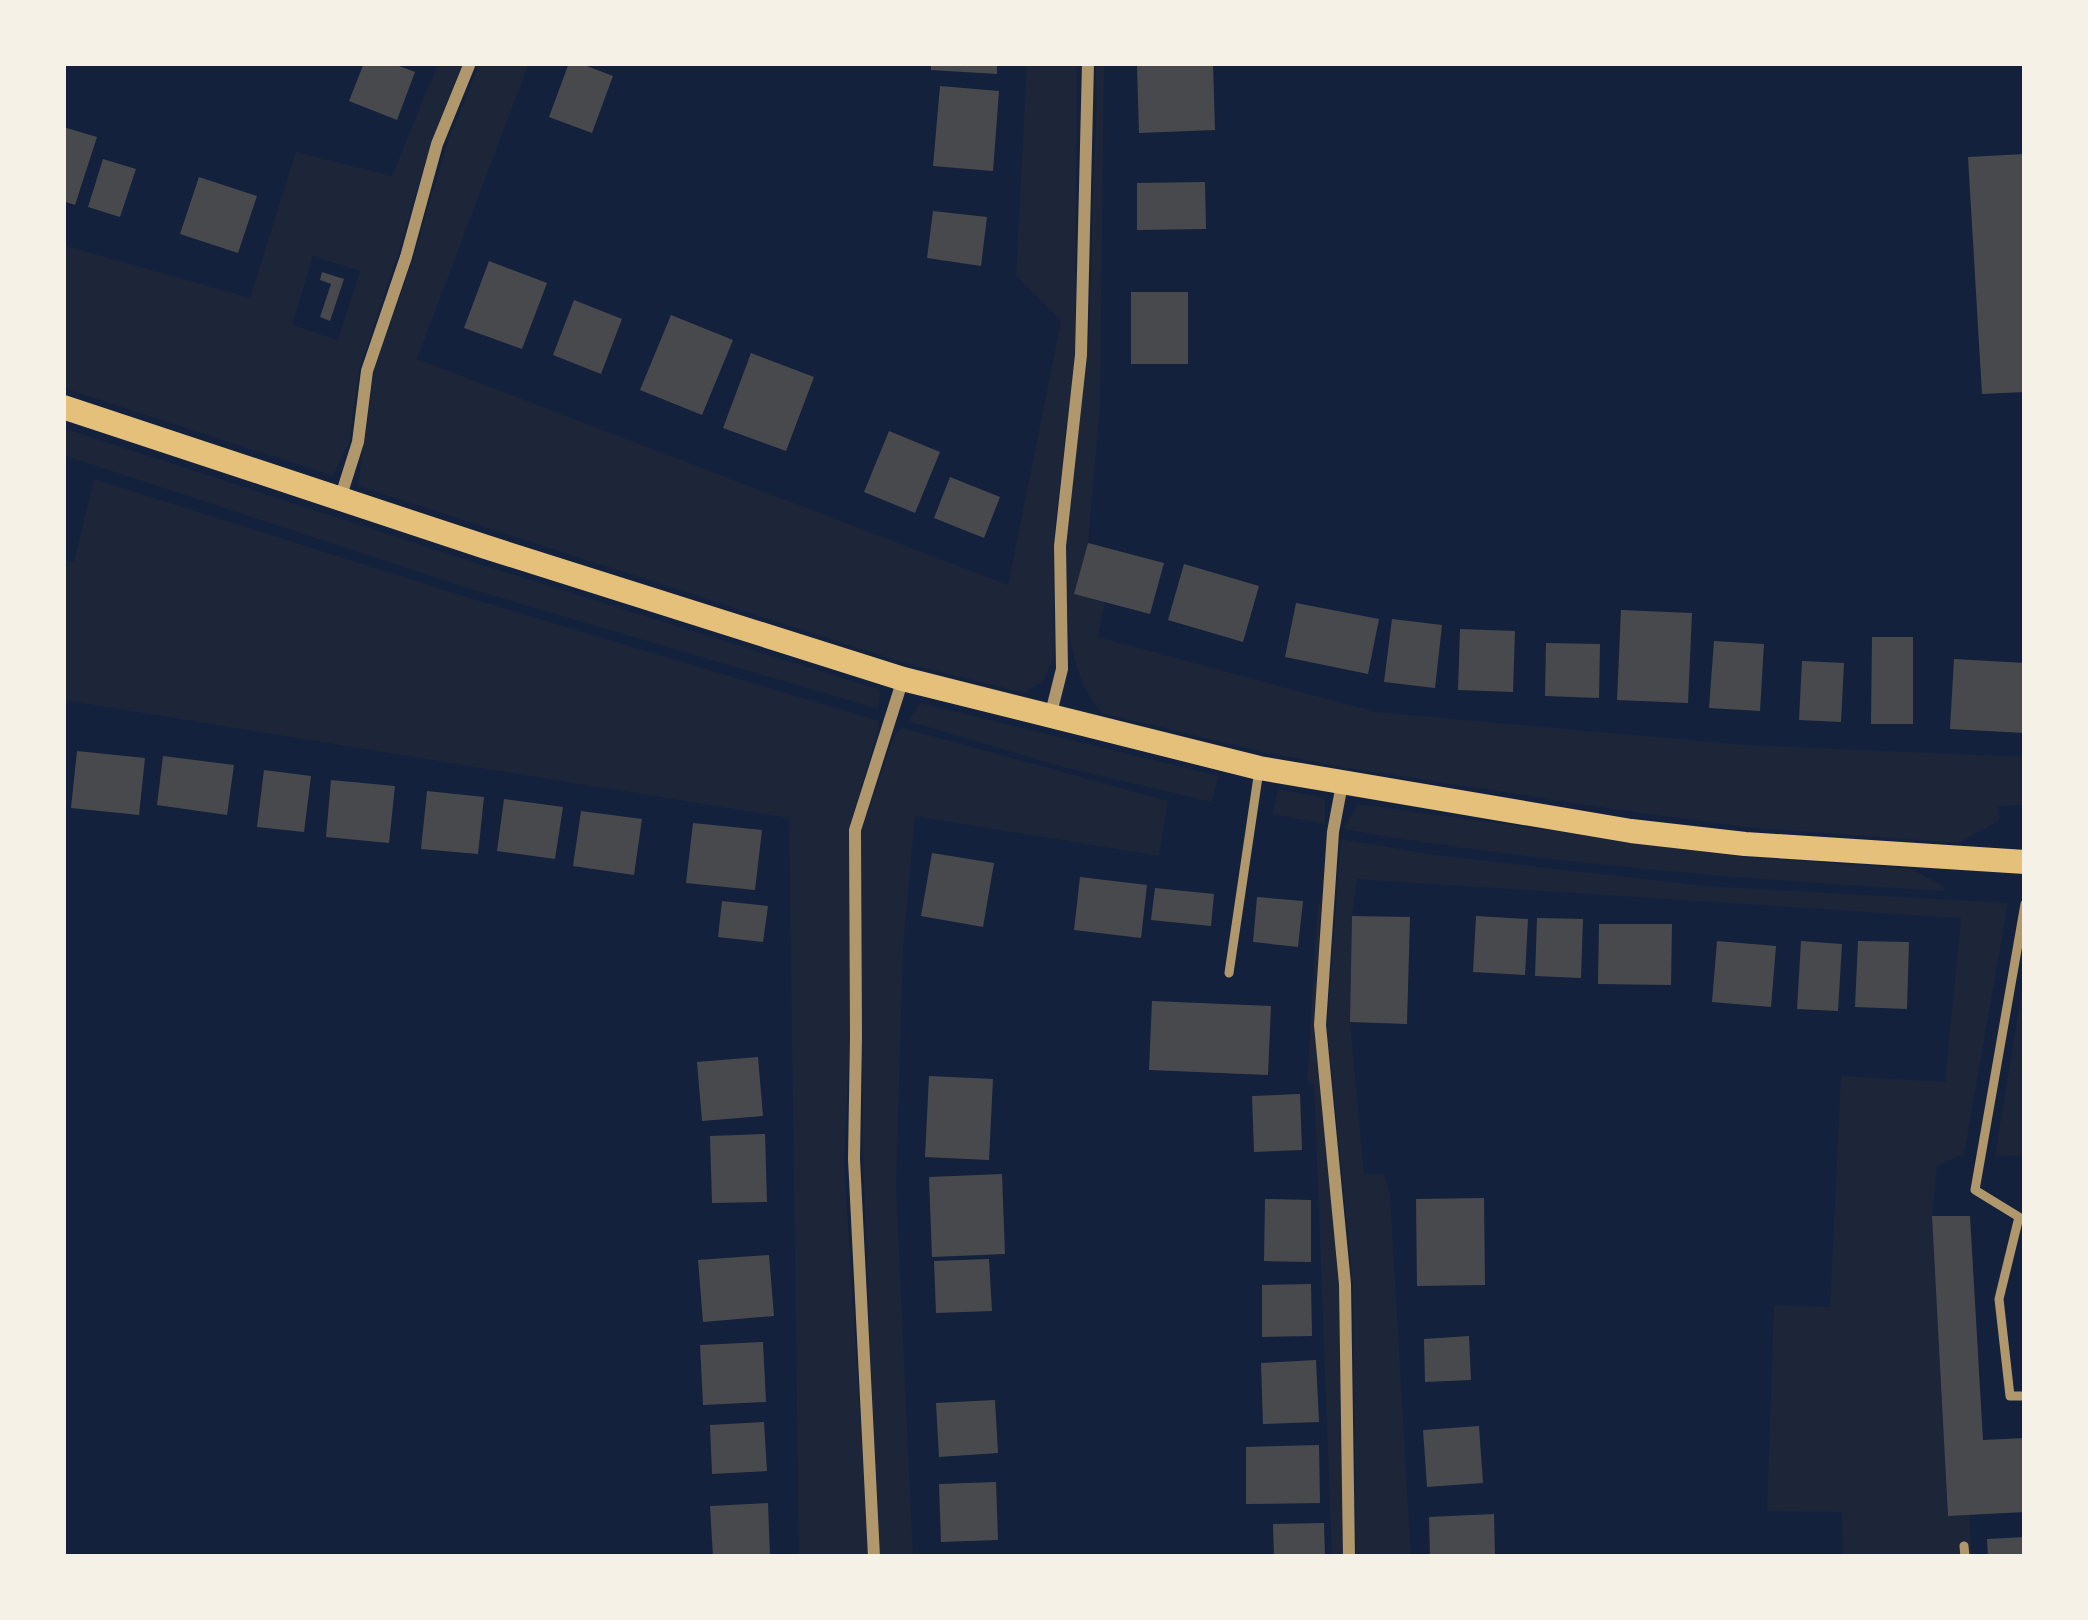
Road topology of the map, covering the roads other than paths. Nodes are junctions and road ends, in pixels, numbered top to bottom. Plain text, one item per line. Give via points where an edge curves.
1 (470, 63) edge
2 (1088, 63) edge
3 (63, 407) edge
4 (340, 499) junction
5 (903, 680) junction
6 (1050, 718) junction
7 (1259, 768) junction
8 (1342, 784) junction
9 (2025, 862) edge
10 (2025, 904) edge
11 (1229, 973) dead end
12 (2022, 1216) edge
13 (2025, 1396) edge
14 (874, 1557) edge
15 (1349, 1557) edge

1 - 4 street via 367,371
2 - 6 street via 1082,355 1060,546 1062,669
3 - 4 main road
4 - 5 main road
5 - 6 main road
5 - 14 street via 855,830 854,1160
6 - 7 main road
7 - 8 main road
7 - 11 lane
8 - 9 main road via 1630,831
8 - 15 street via 1320,1025 1345,1284
10 - 12 lane via 1975,1190
12 - 13 lane via 1999,1300 2010,1396

